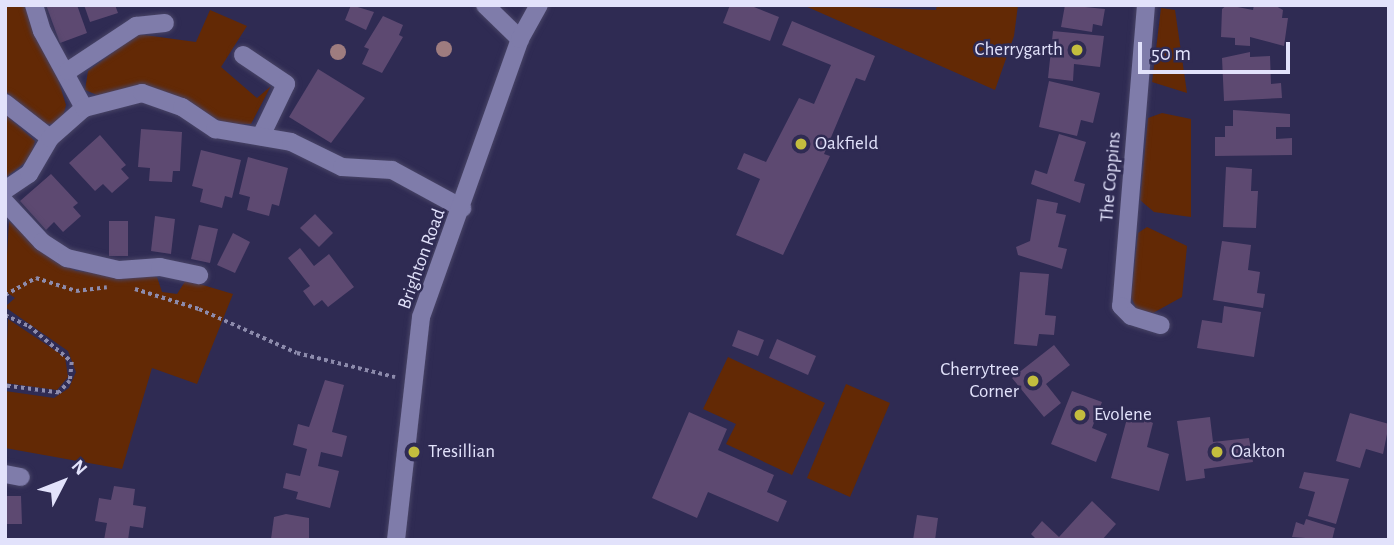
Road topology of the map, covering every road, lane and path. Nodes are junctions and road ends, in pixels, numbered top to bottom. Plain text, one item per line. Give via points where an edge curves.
1 (34, 5) edge
2 (485, 5) edge
3 (539, 5) edge
4 (1146, 5) edge
5 (165, 23) dead end
6 (520, 39) junction
7 (243, 55) dead end
8 (68, 71) junction
9 (5, 103) edge
10 (84, 108) junction
11 (261, 136) junction
12 (50, 138) junction
13 (5, 190) edge
14 (5, 202) edge
15 (462, 208) junction
16 (199, 275) dead end
17 (120, 287) dead end
18 (131, 289) dead end
19 (5, 295) edge
20 (5, 315) edge
21 (1161, 325) dead end
22 (414, 381) junction
23 (5, 386) edge
24 (396, 540) edge

1 - 8 street via 42,32
2 - 6 street
3 - 6 street, Brighton Road
4 - 21 street, The Coppins via 1121,306 1131,316
5 - 8 street via 136,26
6 - 15 street, Brighton Road
7 - 11 street via 286,84
8 - 10 street
9 - 12 street
10 - 11 street via 142,93 182,107 215,129
10 - 12 street
11 - 15 street via 291,142 342,167 393,170
12 - 13 street via 29,174
14 - 16 street via 42,242 67,258 119,270 160,267
15 - 22 street, Brighton Road via 421,317
17 - 19 path via 76,291 36,278
18 - 22 path via 199,309 297,353
20 - 23 path via 29,326 72,362 70,381 59,393
22 - 24 street, Brighton Road

